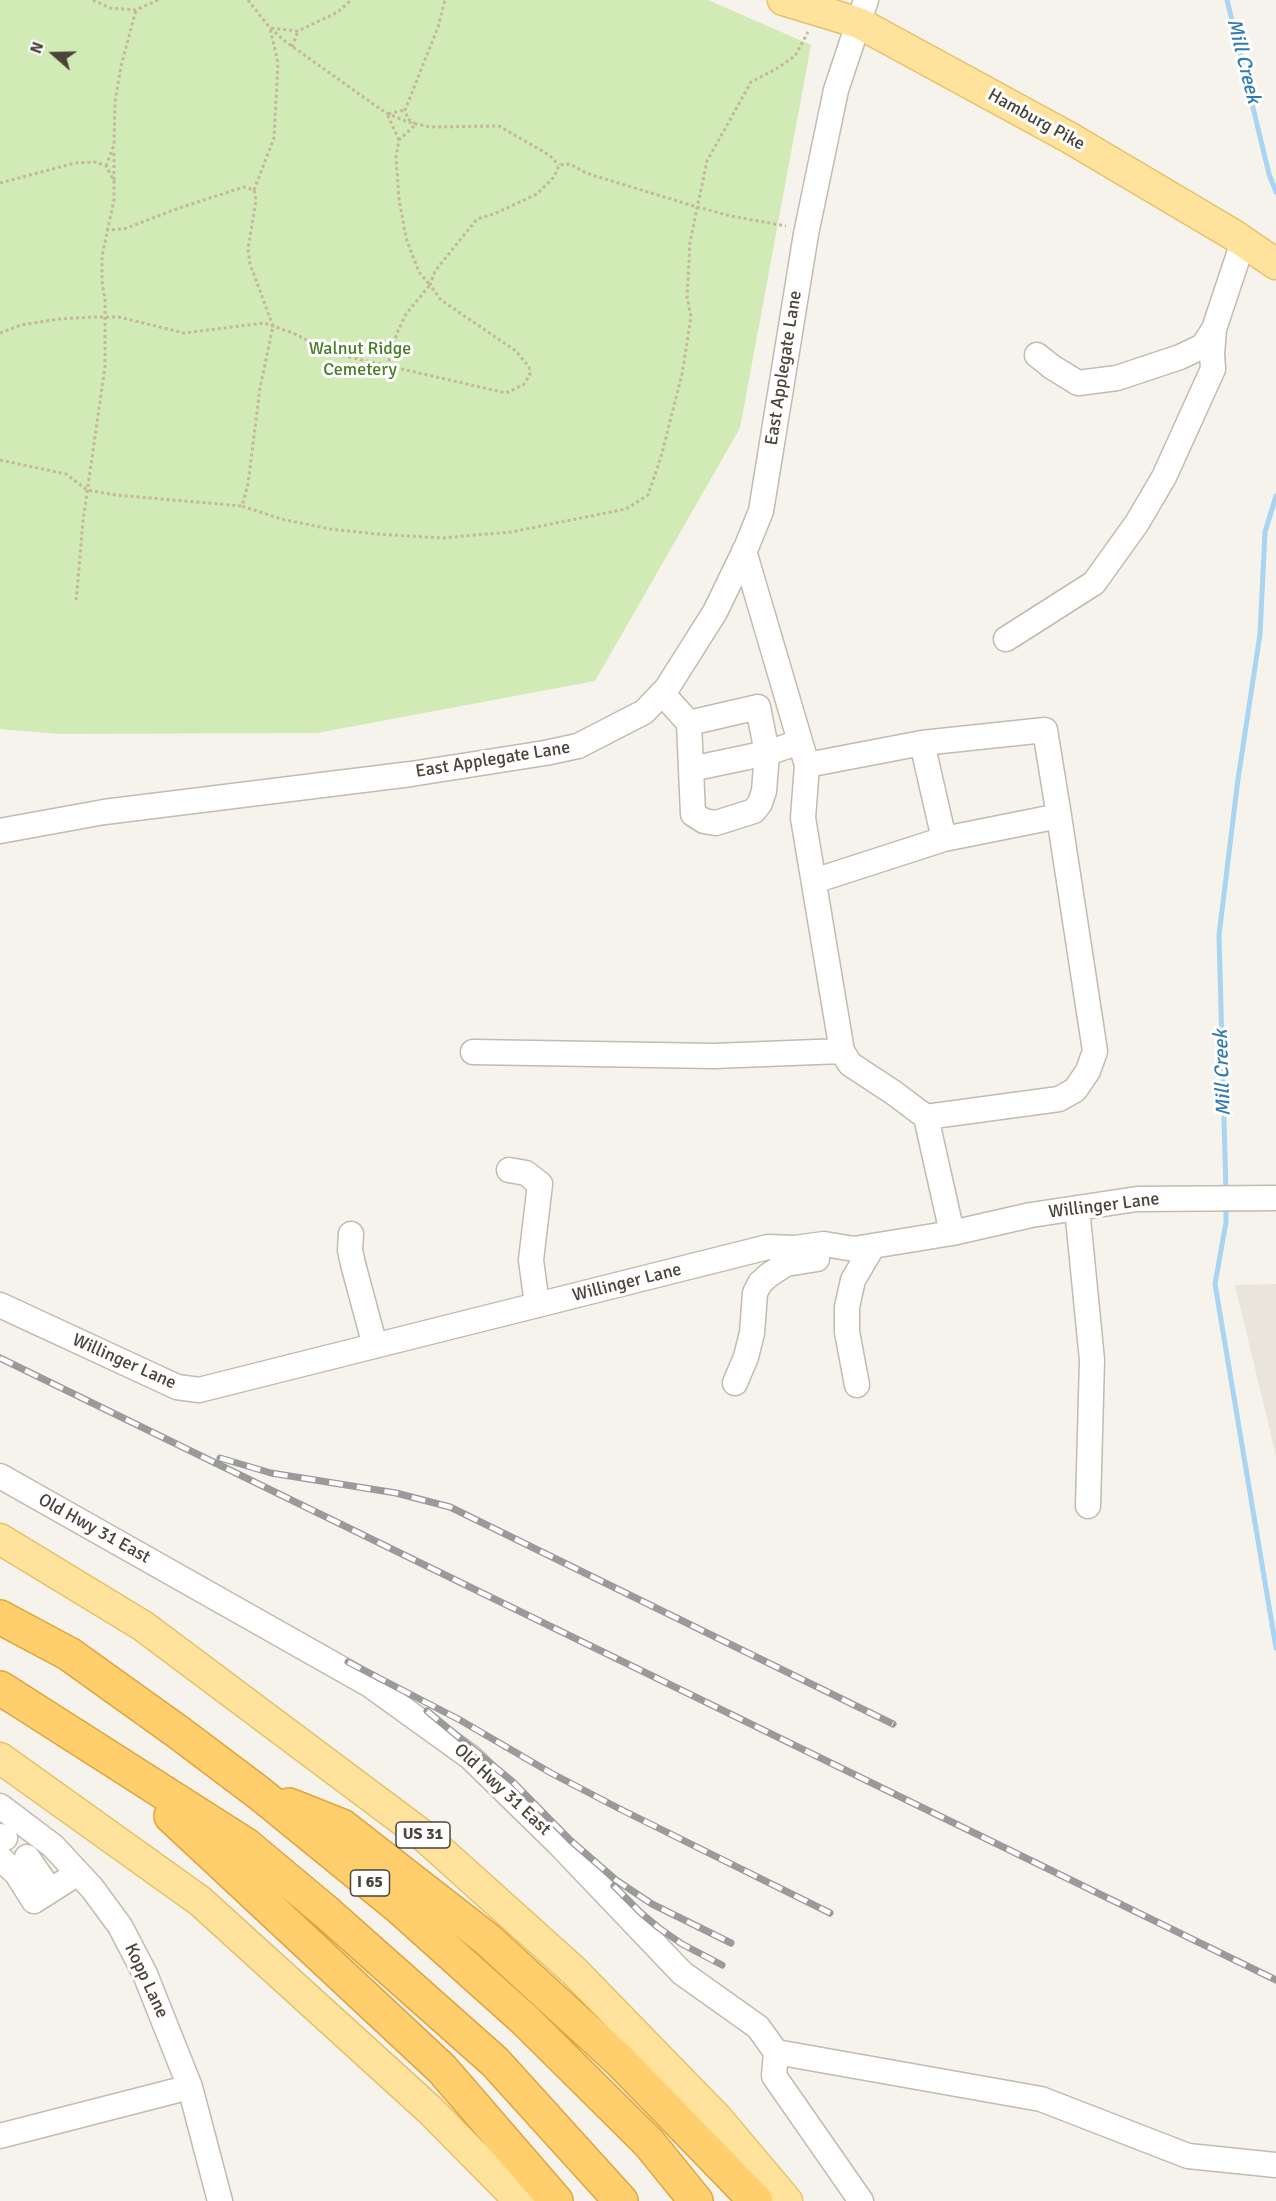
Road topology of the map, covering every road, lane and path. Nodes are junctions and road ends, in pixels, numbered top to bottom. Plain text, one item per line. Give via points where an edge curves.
1 (93, 0) edge
2 (158, 0) edge
3 (248, 0) edge
4 (351, 0) edge
5 (445, 0) edge
6 (783, 0) edge
7 (136, 10) junction
8 (820, 11) junction
9 (862, 11) edge
10 (270, 28) junction
11 (298, 31) junction
12 (292, 47) junction
13 (405, 110) junction
14 (387, 114) junction
15 (416, 124) junction
16 (399, 141) junction
17 (114, 145) junction
18 (559, 165) junction
19 (106, 166) junction
20 (114, 181) junction
21 (0, 183) edge
22 (254, 190) junction
23 (697, 207) junction
24 (808, 229) junction
25 (106, 230) junction
26 (1257, 251) edge
27 (430, 285) junction
28 (105, 317) junction
29 (273, 326) junction
30 (1214, 329) junction
31 (0, 333) edge
32 (1037, 355) dead end
33 (387, 367) junction
34 (0, 460) edge
35 (87, 490) junction
36 (242, 506) junction
37 (744, 551) junction
38 (76, 603) dead end
39 (1006, 639) dead end
40 (662, 693) junction
41 (689, 723) junction
42 (922, 743) junction
43 (767, 753) junction
44 (804, 753) junction
45 (691, 769) junction
46 (1059, 816) junction
47 (0, 831) edge
48 (944, 839) junction
49 (814, 881) junction
50 (842, 1051) junction
51 (473, 1052) dead end
52 (926, 1117) junction
53 (510, 1170) dead end
54 (1276, 1198) edge
55 (1077, 1208) junction
56 (952, 1233) junction
57 (351, 1234) dead end
58 (864, 1248) junction
59 (0, 1305) edge
60 (537, 1305) junction
61 (375, 1346) junction
62 (735, 1383) dead end
63 (857, 1385) dead end
64 (0, 1476) edge
65 (1088, 1506) dead end
66 (0, 1539) edge
67 (0, 1617) edge
68 (0, 1689) edge
69 (108, 1757) junction
70 (0, 1758) edge
71 (258, 1793) junction
72 (0, 1806) edge
73 (2, 1844) edge
74 (27, 1857) dead end
75 (78, 1873) junction
76 (50, 1890) junction
77 (776, 2052) junction
78 (189, 2087) junction
79 (0, 2136) edge
80 (1276, 2165) edge
81 (220, 2201) edge
82 (520, 2201) edge
83 (556, 2201) edge
84 (621, 2201) edge
85 (696, 2201) edge
86 (756, 2201) edge
87 (787, 2201) edge
88 (861, 2201) edge

1 - 7 path via 110,8
2 - 7 path
3 - 10 path
4 - 11 path via 338,12
5 - 13 path
6 - 8 main road, Hamburg Pike
7 - 17 path via 121,66
8 - 9 main road, Hamburg Pike
8 - 23 path via 795,56 751,82 707,161
9 - 24 street, East Applegate Lane via 836,90
9 - 26 main road, Hamburg Pike
10 - 11 path
10 - 12 path
10 - 22 path via 278,63 274,138
11 - 12 path
12 - 14 path
13 - 14 path
13 - 15 path via 408,119
14 - 15 path
14 - 16 path
15 - 16 path
15 - 18 path via 499,126
16 - 27 path via 399,199 406,238 419,272
17 - 19 path
17 - 20 path
18 - 23 path via 570,164 586,173
18 - 27 path via 554,177 537,194 477,219 435,271
19 - 20 path
19 - 21 path via 96,162 75,163
20 - 25 path via 114,200
22 - 25 path via 244,187 124,229
22 - 29 path via 250,264
23 - 24 path
23 - 36 path via 690,242 687,297 691,317 682,374 648,495 626,508 511,532 442,538 330,529
24 - 37 street, East Applegate Lane via 761,511
25 - 28 path via 102,256
26 - 30 street
27 - 33 path via 406,314
27 - 33 path via 441,300 516,351 529,367 530,375 523,385 506,393
28 - 29 path via 184,333 264,323
28 - 31 path via 59,319
28 - 35 path via 105,366
29 - 33 path via 332,353
29 - 36 path
30 - 32 street via 1203,346 1117,378 1078,382
30 - 39 street via 1213,369 1164,477 1137,523 1095,583
34 - 35 path via 66,474
35 - 36 path
35 - 38 path
37 - 40 street, East Applegate Lane via 716,612
37 - 44 street
40 - 41 street
40 - 47 street, East Applegate Lane via 644,712 578,746 411,774 104,812
41 - 43 street via 758,707
41 - 45 street
42 - 44 street
42 - 46 street via 1045,730
42 - 48 street
43 - 44 street
43 - 45 street
43 - 45 street via 764,791 754,811 716,823 693,814
44 - 49 street via 803,818
46 - 48 street
46 - 52 street via 1095,1051 1088,1071 1076,1090 1059,1100
48 - 49 street
49 - 50 street
50 - 51 street via 714,1056
50 - 52 street via 850,1064
52 - 56 street
53 - 60 street via 526,1173 540,1184 531,1260
54 - 55 street, Willinger Lane via 1137,1199
55 - 56 street, Willinger Lane
55 - 65 street via 1092,1360
56 - 58 street, Willinger Lane
57 - 61 street via 352,1264
58 - 60 street, Willinger Lane via 824,1244 768,1247
58 - 62 street via 786,1264 760,1284 755,1293 750,1341
58 - 63 street via 847,1307 847,1332
59 - 61 street, Willinger Lane via 177,1387 199,1390
60 - 61 street, Willinger Lane
64 - 77 street, Old Hwy 31 East via 370,1685 470,1756 682,1973 758,2027
66 - 87 main road, US 31 via 143,1626 425,1837 573,1970 718,2119
67 - 71 highway, I 65 via 69,1654
68 - 69 highway
69 - 83 highway via 442,2069
69 - 84 highway via 246,1845 325,1911 495,2062
70 - 82 main road via 200,1901 430,2110
71 - 85 highway, I 65 via 399,1907 525,2020 650,2143
71 - 86 highway via 342,1826 487,1939 620,2061
72 - 75 street, Kopp Lane via 53,1846
73 - 76 street via 34,1901
74 - 76 street
75 - 76 street
75 - 78 street, Kopp Lane via 120,1926 145,1974
77 - 80 street via 1041,2099 1188,2156
77 - 88 street via 774,2076
78 - 79 street
78 - 81 street, Kopp Lane

